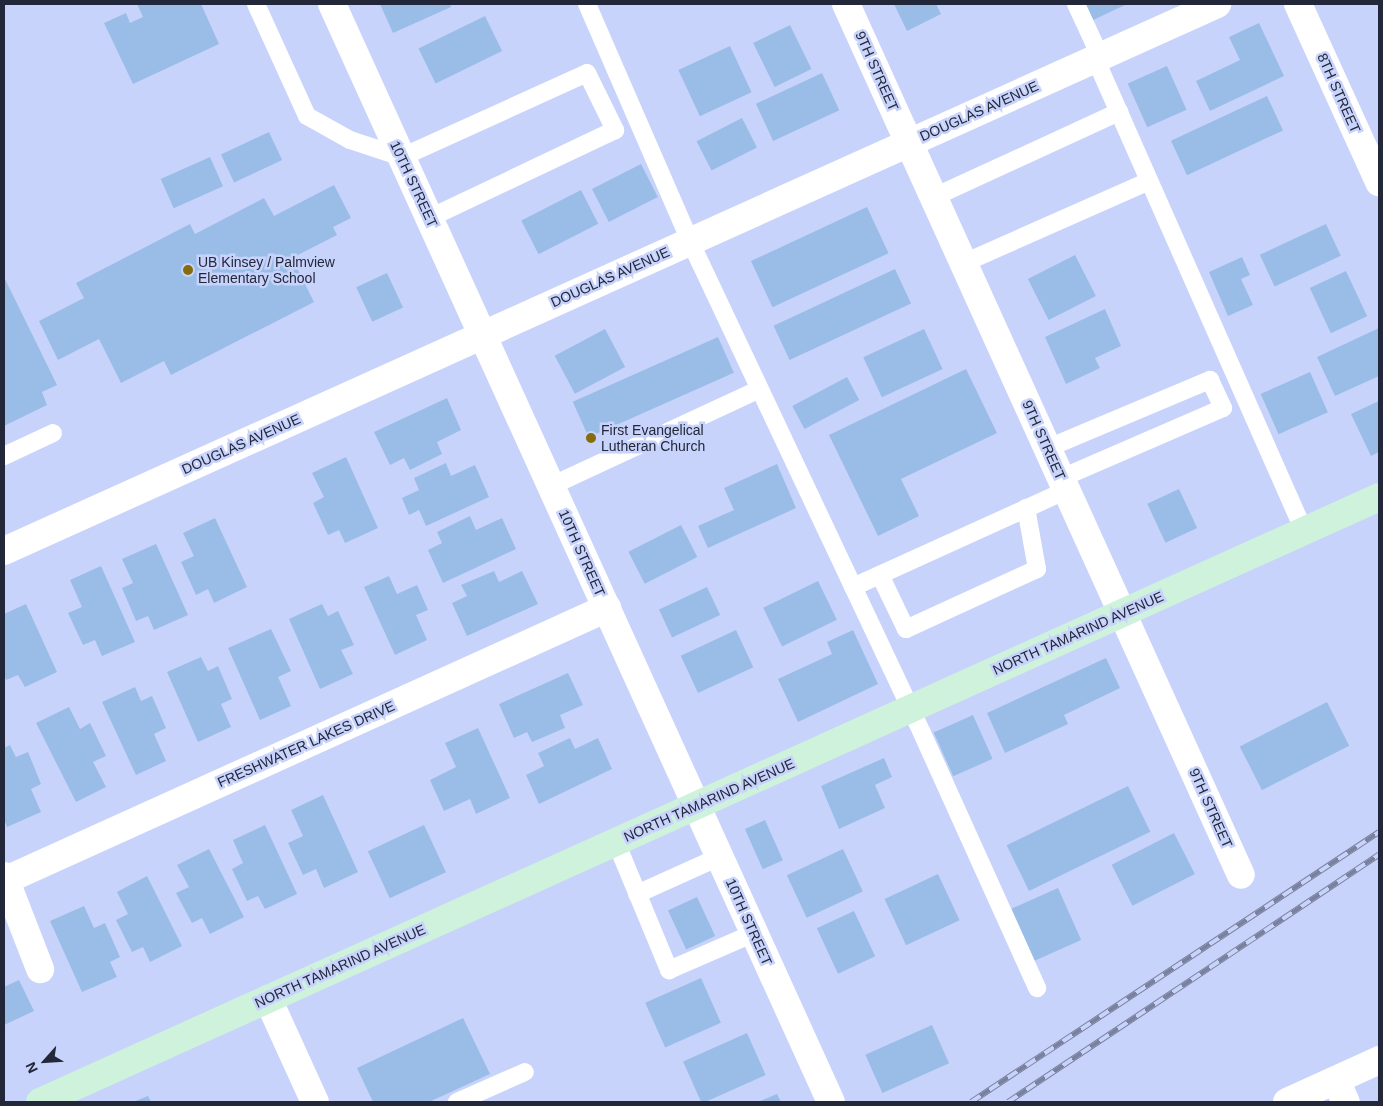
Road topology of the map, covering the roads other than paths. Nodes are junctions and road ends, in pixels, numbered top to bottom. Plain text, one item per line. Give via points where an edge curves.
1 (256, 4) edge
2 (332, 4) edge
3 (586, 4) edge
4 (846, 4) edge
5 (1076, 4) edge
6 (1216, 4) edge
7 (1298, 4) edge
8 (1098, 57) junction
9 (1119, 112) junction
10 (909, 142) junction
11 (402, 157) junction
12 (1150, 182) junction
13 (1379, 182) edge
14 (934, 197) junction
15 (430, 218) junction
16 (690, 241) junction
17 (964, 263) junction
18 (483, 335) junction
19 (760, 389) junction
20 (53, 433) dead end
21 (1048, 448) junction
22 (4, 456) edge
23 (1064, 484) junction
24 (551, 486) junction
25 (1379, 498) edge
26 (1026, 508) junction
27 (1304, 531) junction
28 (4, 551) edge
29 (880, 575) junction
30 (853, 587) junction
31 (607, 608) junction
32 (1122, 613) junction
33 (911, 709) junction
34 (696, 806) junction
35 (616, 842) junction
36 (719, 857) junction
37 (1242, 875) dead end
38 (5, 878) edge
39 (637, 894) junction
40 (754, 933) junction
41 (40, 969) dead end
42 (1037, 988) dead end
43 (268, 999) junction
44 (1379, 1060) edge
45 (525, 1072) dead end
46 (1341, 1091) edge
47 (71, 1096) edge
48 (40, 1102) edge
49 (315, 1102) edge
50 (457, 1102) edge
51 (830, 1102) edge
52 (1287, 1102) edge

1 - 11 lane via 307,116 350,140
2 - 11 street, 10TH STREET
3 - 16 lane
4 - 10 street, 9TH STREET
5 - 8 lane
6 - 8 street, DOUGLAS AVENUE
7 - 13 street, 8TH STREET
8 - 9 lane
8 - 10 street, DOUGLAS AVENUE
9 - 12 lane
9 - 14 lane
10 - 14 street, 9TH STREET
10 - 16 street, DOUGLAS AVENUE
11 - 15 street, 10TH STREET
11 - 15 lane via 587,73 615,130
12 - 17 lane
12 - 27 lane
14 - 17 street, 9TH STREET
15 - 18 street, 10TH STREET
16 - 18 street, DOUGLAS AVENUE
16 - 19 lane
17 - 21 street, 9TH STREET
18 - 24 street, 10TH STREET
18 - 28 street, DOUGLAS AVENUE
19 - 24 lane
19 - 30 lane
20 - 22 lane
21 - 23 street, 9TH STREET
21 - 23 lane via 1210,380 1214,387 1223,408
23 - 26 lane
23 - 32 street, 9TH STREET
24 - 31 street, 10TH STREET
25 - 27 street, NORTH TAMARIND AVENUE
26 - 29 lane
26 - 29 lane via 1037,568 915,625 906,629
27 - 32 street, NORTH TAMARIND AVENUE
29 - 30 lane
30 - 33 lane
31 - 34 street, 10TH STREET
31 - 38 street, FRESHWATER LAKES DRIVE
32 - 33 street, NORTH TAMARIND AVENUE
32 - 37 street, 9TH STREET
33 - 34 street, NORTH TAMARIND AVENUE
33 - 42 lane
34 - 35 street, NORTH TAMARIND AVENUE
34 - 36 street, 10TH STREET
35 - 39 lane
35 - 43 street, NORTH TAMARIND AVENUE
36 - 39 lane
36 - 40 street, 10TH STREET
38 - 41 street, FRESHWATER LAKES DRIVE
39 - 40 lane via 669,970
40 - 51 street, 10TH STREET
43 - 47 street, NORTH TAMARIND AVENUE
43 - 49 street
44 - 46 street
45 - 50 lane
46 - 52 street
47 - 48 street, NORTH TAMARIND AVENUE

